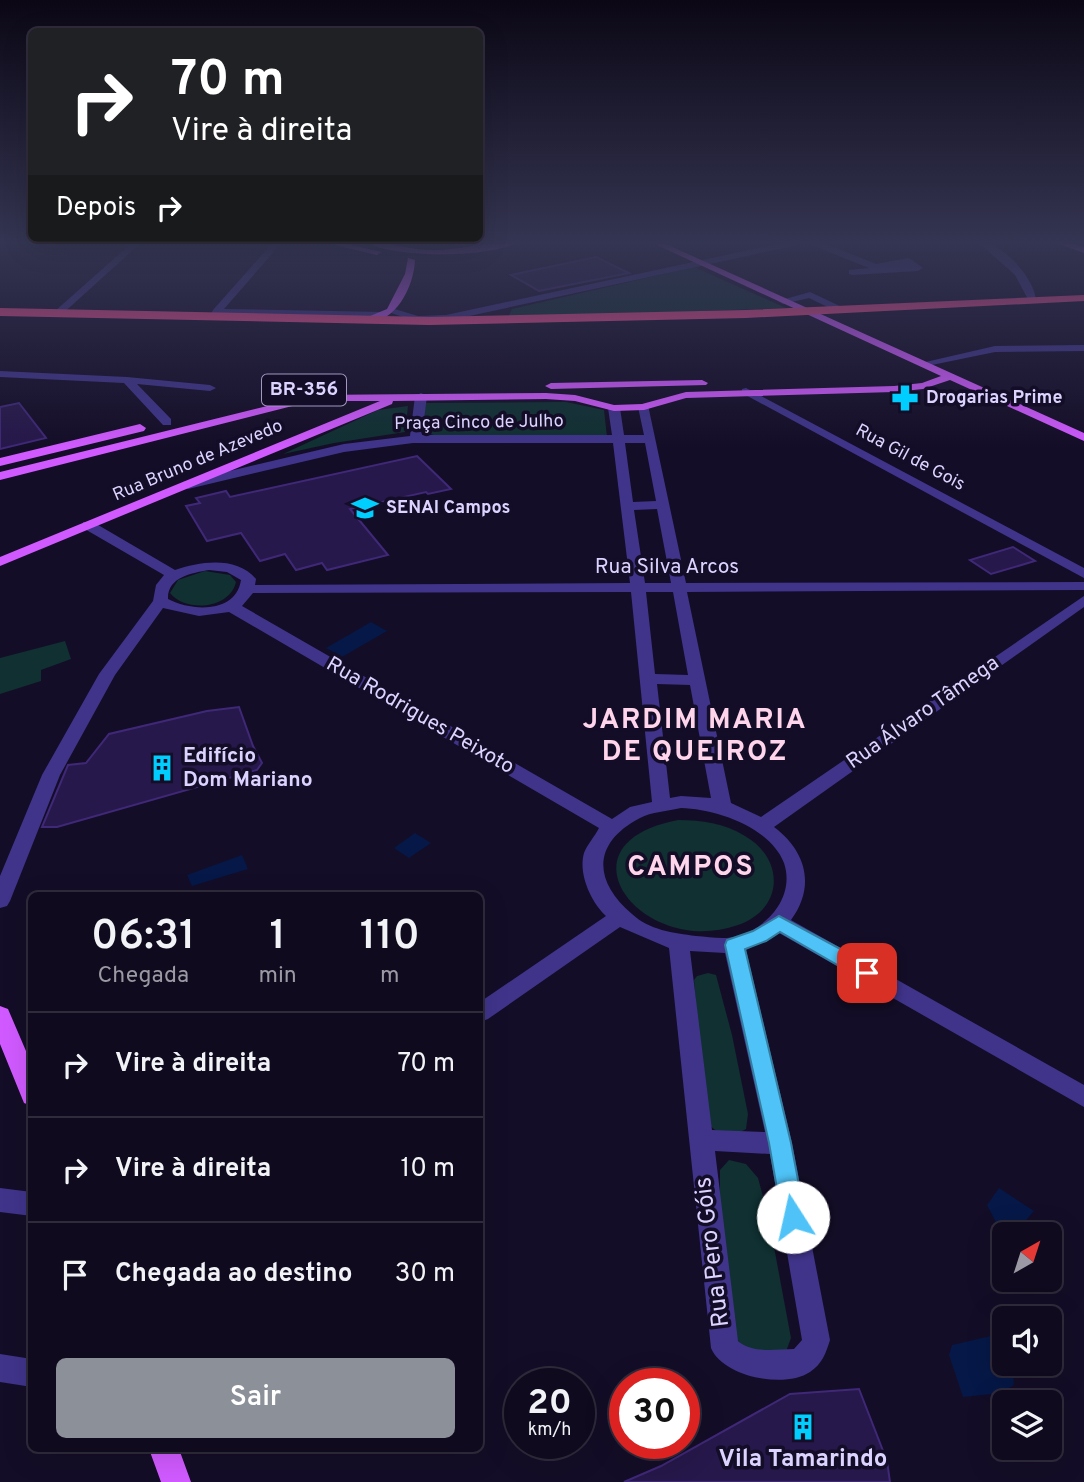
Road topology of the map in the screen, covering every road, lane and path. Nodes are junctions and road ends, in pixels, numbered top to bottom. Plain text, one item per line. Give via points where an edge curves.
1 (62, 309) edge
2 (219, 309) edge
3 (389, 309) edge
4 (489, 309) edge
5 (496, 309) edge
6 (802, 309) edge
7 (859, 309) edge
8 (841, 310) joint
9 (0, 312) edge
10 (808, 312) junction
11 (387, 313) junction
12 (57, 314) junction
13 (215, 314) junction
14 (507, 320) junction
15 (367, 321) junction
16 (1084, 348) edge
17 (922, 364) junction
18 (0, 374) edge
19 (946, 375) junction
20 (127, 380) junction
21 (617, 386) junction
22 (210, 388) dead end
23 (746, 391) junction
24 (416, 396) junction
25 (270, 397) junction
26 (644, 407) junction
27 (614, 408) junction
28 (240, 415) junction
29 (167, 422) junction
30 (1084, 437) edge
31 (416, 439) junction
32 (618, 439) junction
33 (650, 439) junction
34 (0, 462) edge
35 (0, 476) edge
36 (188, 485) junction
37 (662, 505) junction
38 (625, 506) junction
39 (88, 525) junction
40 (1084, 558) edge
41 (1056, 559) junction
42 (0, 562) edge
43 (1084, 574) edge
44 (174, 575) junction
45 (1056, 586) junction
46 (638, 588) junction
47 (680, 588) junction
48 (250, 589) junction
49 (1084, 597) edge
50 (161, 601) junction
51 (230, 606) junction
52 (648, 679) junction
53 (696, 680) junction
54 (720, 799) junction
55 (661, 803) junction
56 (763, 825) junction
57 (610, 826) junction
58 (0, 901) edge
59 (618, 918) junction
60 (779, 923) junction
61 (734, 945) junction
62 (680, 946) junction
63 (483, 1011) edge
64 (0, 1015) edge
65 (28, 1086) edge
66 (1084, 1097) edge
67 (700, 1140) junction
68 (780, 1143) junction
69 (0, 1199) edge
70 (28, 1202) edge
71 (0, 1368) edge
72 (28, 1372) edge
73 (165, 1452) edge
74 (176, 1482) edge

1 - 12 street
2 - 13 street
3 - 11 main road
4 - 11 street via 433,319
5 - 14 highway via 496,315
6 - 10 main road
7 - 8 highway
8 - 10 highway
9 - 12 highway
10 - 14 highway
10 - 17 main road
11 - 13 street
11 - 15 main road
12 - 13 highway
13 - 15 highway
14 - 15 highway
16 - 17 street via 995,349
17 - 19 main road
18 - 20 street
19 - 21 main road, BR-356
19 - 23 main road via 923,386 894,389
19 - 30 main road
20 - 22 street
20 - 29 street
21 - 25 main road, BR-356 via 320,388
21 - 26 main road via 636,394
23 - 26 main road via 686,394
23 - 41 street, Rua Gil de Gois
24 - 27 main road via 546,396
24 - 28 main road via 312,398
24 - 31 street
24 - 36 main road, Rua Bruno de Azevedo via 368,408
25 - 28 main road via 233,410
25 - 29 main road, BR-356
26 - 27 main road
26 - 33 street
27 - 32 street
28 - 35 main road
29 - 34 main road, BR-356
31 - 32 street, Praça Cinco de Julho
31 - 36 street, Praça Cinco de Julho via 344,448
32 - 33 street, Praça Cinco de Julho
32 - 38 street
33 - 37 street
36 - 39 main road, Rua Bruno de Azevedo
37 - 38 street
37 - 47 street
38 - 46 street
39 - 42 main road, Rua Bruno de Azevedo
39 - 44 street
40 - 41 street
41 - 43 street, Rua Gil de Gois
41 - 45 street via 1047,570
44 - 48 street via 209,566 227,567 241,571 249,579
44 - 50 street via 163,583
45 - 47 street, Rua Silva Arcos
45 - 49 street, Rua Silva Arcos
46 - 47 street, Rua Silva Arcos
46 - 48 street, Rua Silva Arcos
46 - 52 street
47 - 53 street
48 - 51 street
49 - 56 street, Rua Álvaro Tâmega
50 - 51 street via 189,613
50 - 58 street via 107,674 51,775
51 - 57 street, Rua Rodrigues Peixoto
52 - 53 street
52 - 55 street
53 - 54 street
54 - 55 street
54 - 56 street
55 - 57 street
56 - 60 street via 786,847 797,872 795,899
57 - 59 street via 596,847 592,871 599,895
59 - 62 street via 646,935
59 - 63 street
60 - 61 street
60 - 66 street
61 - 62 street
61 - 68 street, Rua Pero Góis
62 - 67 street, Rua Pero Góis
64 - 65 main road
67 - 68 street
67 - 68 street, Rua Pero Góis via 725,1348 744,1362 799,1363 812,1352 816,1340
69 - 70 street
71 - 72 street
73 - 74 main road

